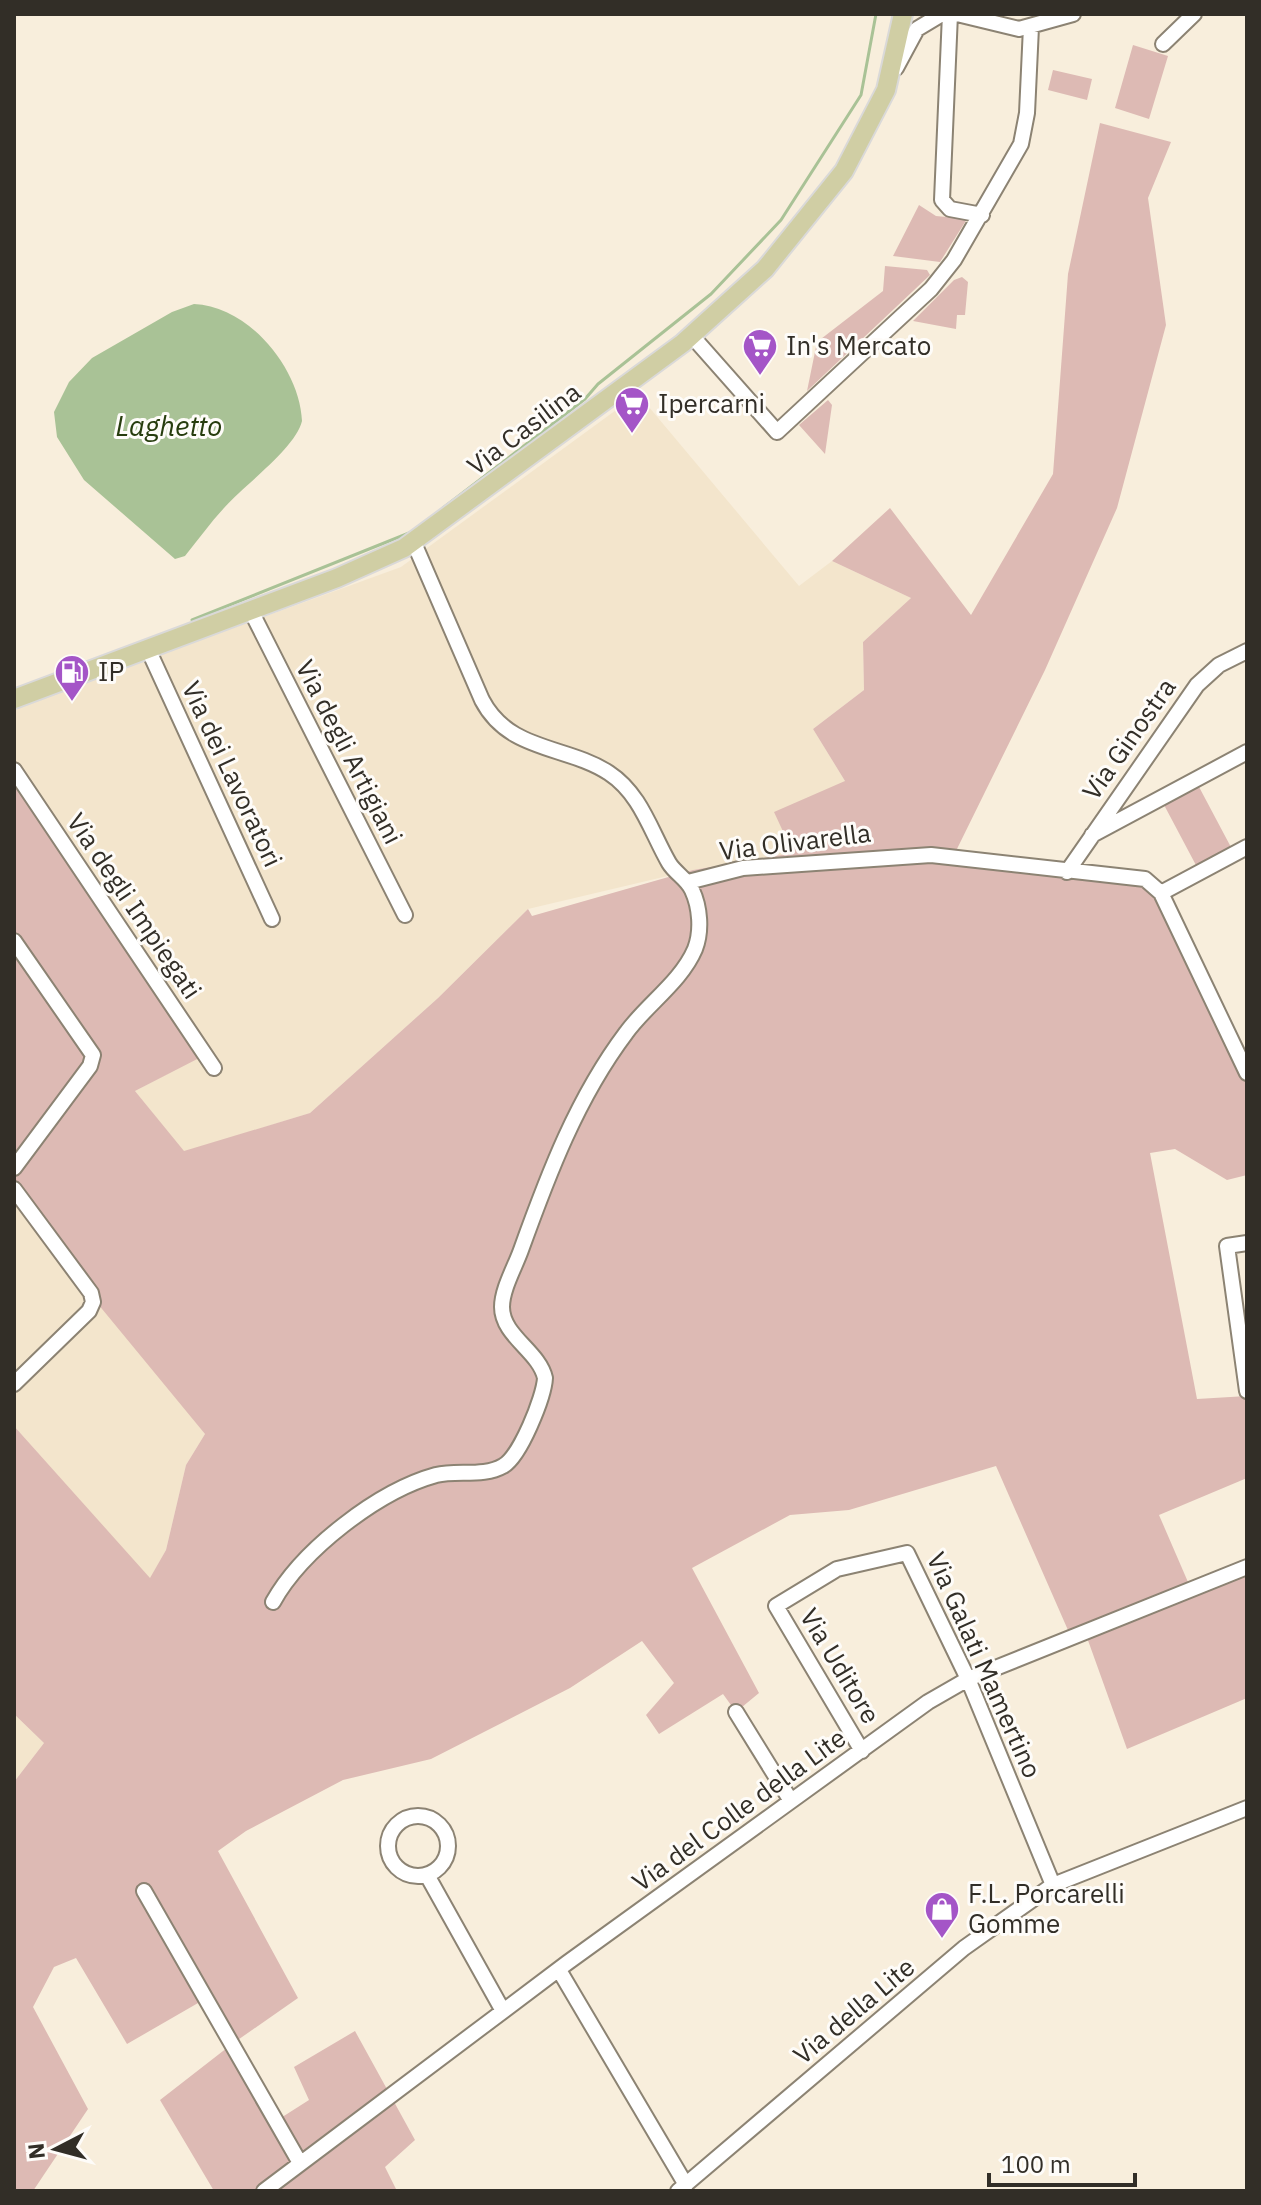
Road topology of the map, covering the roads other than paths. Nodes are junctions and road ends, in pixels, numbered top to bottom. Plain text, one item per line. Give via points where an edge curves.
1 (903, 14) edge
2 (950, 14) edge
3 (957, 14) edge
4 (1073, 14) edge
5 (1194, 14) edge
6 (933, 15) edge
7 (1031, 27) junction
8 (1163, 44) dead end
9 (885, 94) junction
10 (982, 215) junction
11 (692, 336) junction
12 (414, 543) junction
13 (251, 611) junction
14 (148, 649) junction
15 (1247, 651) edge
16 (14, 699) edge
17 (1247, 752) edge
18 (14, 770) edge
19 (1088, 837) junction
20 (1247, 847) edge
21 (1067, 872) junction
22 (688, 882) junction
23 (1161, 893) junction
24 (405, 915) dead end
25 (272, 919) dead end
26 (14, 941) edge
27 (214, 1068) dead end
28 (1247, 1073) edge
29 (14, 1168) edge
30 (14, 1189) edge
31 (1247, 1243) edge
32 (14, 1384) edge
33 (1247, 1391) edge
34 (1247, 1567) edge
35 (273, 1602) dead end
36 (776, 1606) joint
37 (968, 1679) junction
38 (736, 1712) dead end
39 (862, 1751) junction
40 (791, 1801) junction
41 (1247, 1808) edge
42 (427, 1875) junction
43 (1053, 1885) junction
44 (144, 1891) dead end
45 (559, 1970) junction
46 (503, 2011) junction
47 (300, 2163) junction
48 (682, 2188) edge
49 (264, 2191) edge

1 - 9 main road, Via Casilina
2 - 10 street via 942,200 952,210
3 - 7 street via 998,26
4 - 7 street
5 - 8 street
6 - 9 street via 908,42
7 - 10 street via 1024,133
9 - 11 main road, Via Casilina via 850,162 800,228 756,278
10 - 11 street via 939,281 777,432
11 - 12 main road, Via Casilina
12 - 13 main road, Via Casilina
12 - 22 street, Via Olivarella via 495,720 520,739 595,766 619,781 642,810 671,866
13 - 14 main road, Via Casilina
13 - 24 street, Via degli Artigiani
14 - 16 main road, Via Casilina
14 - 25 street, Via dei Lavoratori
15 - 19 street, Via Ginostra via 1219,665 1197,685
17 - 19 street
18 - 27 street, Via degli Impiegati
19 - 21 street, Via Ginostra
20 - 23 street
21 - 22 street, Via Olivarella via 931,855 886,856 743,868
21 - 23 street, Via Olivarella via 1145,879
22 - 35 street via 698,912 695,948 625,1033 586,1095 503,1301 505,1320 545,1378 516,1454 497,1469 437,1475 382,1502 311,1555
23 - 28 street
26 - 29 street via 93,1055
30 - 32 street via 93,1302
31 - 33 street via 1227,1246
34 - 37 street, Via del Colle della Lite
36 - 37 street, Via Galati Mamertino via 837,1569 907,1553
36 - 39 street, Via Uditore
37 - 39 street, Via del Colle della Lite
37 - 43 street, Via Galati Mamertino
38 - 40 street
39 - 40 street, Via del Colle della Lite
40 - 45 street, Via del Colle della Lite
41 - 43 street, Via della Lite
42 - 42 street via 400,1870 390,1856 389,1837 399,1822 416,1815 435,1820 447,1836 447,1855
42 - 46 street
43 - 48 street, Via della Lite via 964,1948
44 - 47 street
45 - 46 street, Via del Colle della Lite
45 - 48 street
46 - 47 street, Via del Colle della Lite
47 - 49 street, Via del Colle della Lite

